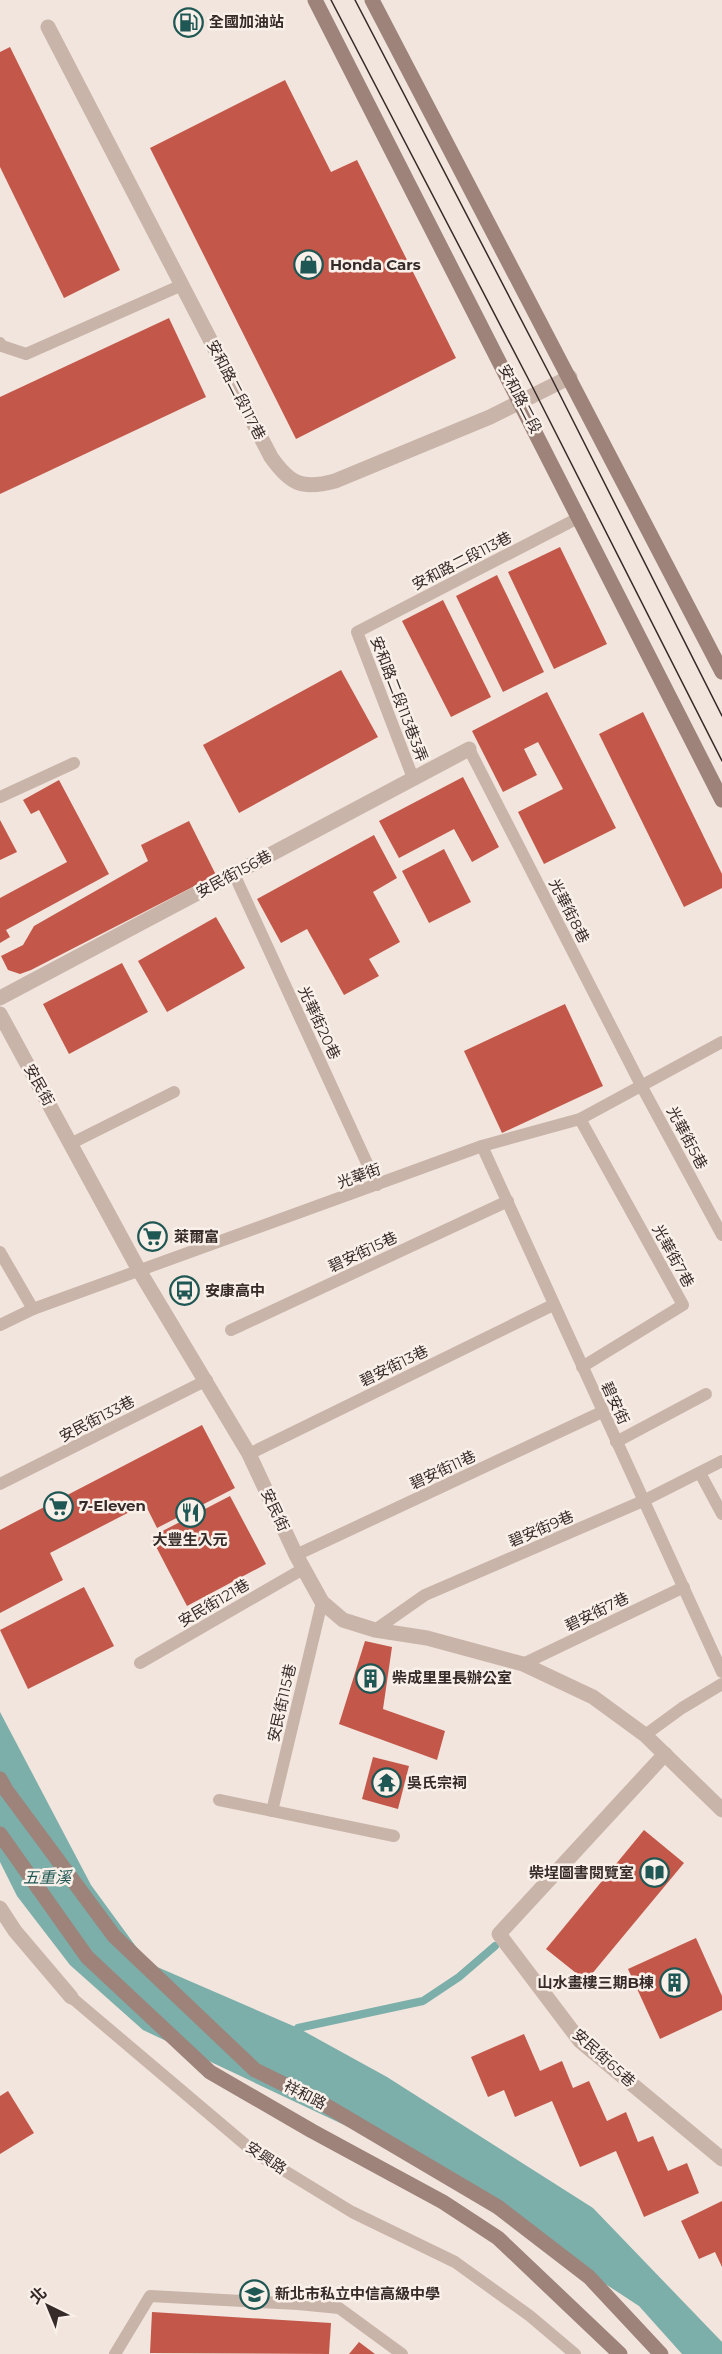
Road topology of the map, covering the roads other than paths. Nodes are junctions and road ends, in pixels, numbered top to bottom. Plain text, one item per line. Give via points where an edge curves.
1 (315, 0) edge
2 (372, 0) edge
3 (48, 27) dead end
4 (182, 285) junction
5 (0, 343) edge
6 (570, 377) junction
7 (521, 402) junction
8 (580, 518) junction
9 (357, 632) joint
10 (722, 672) edge
11 (469, 749) joint
12 (74, 763) dead end
13 (413, 778) junction
14 (0, 797) edge
15 (722, 800) edge
16 (234, 874) junction
17 (0, 998) edge
18 (0, 1014) edge
19 (722, 1042) edge
20 (642, 1087) junction
21 (174, 1092) dead end
22 (580, 1119) junction
23 (72, 1143) junction
24 (482, 1146) junction
25 (377, 1185) junction
26 (508, 1201) junction
27 (722, 1235) edge
28 (0, 1252) edge
29 (140, 1272) junction
30 (553, 1305) junction
31 (33, 1309) junction
32 (0, 1325) edge
33 (231, 1330) dead end
34 (582, 1367) junction
35 (207, 1380) junction
36 (706, 1394) dead end
37 (602, 1412) junction
38 (616, 1442) junction
39 (249, 1454) junction
40 (722, 1461) edge
41 (700, 1473) junction
42 (0, 1484) edge
43 (643, 1501) junction
44 (722, 1514) edge
45 (300, 1562) junction
46 (684, 1587) junction
47 (322, 1602) junction
48 (375, 1630) junction
49 (140, 1663) dead end
50 (523, 1664) junction
51 (722, 1672) edge
52 (722, 1684) edge
53 (645, 1735) junction
54 (665, 1754) junction
55 (0, 1779) edge
56 (219, 1800) dead end
57 (722, 1810) edge
58 (272, 1811) junction
59 (0, 1833) edge
60 (394, 1836) dead end
61 (0, 1908) edge
62 (71, 1997) joint
63 (722, 2159) edge
64 (115, 2354) edge
65 (402, 2354) edge
66 (575, 2354) edge
67 (620, 2354) edge
68 (661, 2354) edge

1 - 7 main road, 安和路二段
2 - 6 main road
3 - 4 street, 安和路二段117巷
4 - 5 lane via 26,354
4 - 7 street, 安和路二段117巷 via 271,457 298,484 317,486 335,481
6 - 7 street, 安和路二段117巷
6 - 10 main road
7 - 8 main road, 安和路二段
8 - 9 lane, 安和路二段113巷
8 - 15 main road, 安和路二段
9 - 13 lane, 安和路二段113巷3弄
11 - 13 street, 安民街156巷
11 - 20 lane, 光華街8巷
12 - 14 lane
13 - 16 street, 安民街156巷
16 - 17 street, 安民街156巷
16 - 25 lane, 光華街20巷
18 - 23 street, 安民街
19 - 20 lane, 光華街
20 - 22 lane, 光華街
20 - 27 lane, 光華街5巷
21 - 23 lane
22 - 24 lane, 光華街
22 - 34 lane, 光華街7巷 via 683,1305
23 - 29 street, 安民街
24 - 25 lane, 光華街
24 - 26 lane, 碧安街
25 - 29 lane, 光華街
26 - 30 lane, 碧安街
26 - 33 lane, 碧安街15巷
28 - 31 lane
29 - 31 lane, 光華街
29 - 35 street, 安民街
30 - 34 lane, 碧安街
30 - 39 lane, 碧安街13巷
31 - 32 lane, 光華街
34 - 37 lane, 碧安街
35 - 39 street, 安民街
35 - 42 lane, 安民街133巷
36 - 38 lane
37 - 38 lane, 碧安街
37 - 45 lane, 碧安街11巷
38 - 43 lane, 碧安街
39 - 45 street, 安民街
40 - 41 lane, 碧安街9巷
41 - 43 lane, 碧安街9巷
41 - 44 lane
43 - 46 lane, 碧安街
43 - 48 lane, 碧安街9巷 via 425,1595
45 - 47 street, 安民街
45 - 49 lane, 安民街121巷
46 - 50 lane, 碧安街7巷
46 - 51 lane, 碧安街
47 - 48 street, 安民街 via 343,1620
47 - 58 lane, 安民街115巷
48 - 50 street, 安民街 via 427,1638
50 - 53 street, 安民街 via 593,1697
52 - 53 lane
53 - 54 street, 安民街
54 - 57 street, 安民街
54 - 63 street, 安民街65巷 via 499,1934 580,2041
55 - 68 main road, 祥和路 via 114,1936 255,2070 320,2102 498,2207 589,2277
56 - 58 lane
58 - 60 lane
59 - 67 main road, 祥和路 via 87,1957 210,2072 443,2202 498,2238
61 - 62 street, 安興路
62 - 66 lane, 安興路 via 254,2152 352,2212 455,2262
64 - 65 lane via 150,2296 339,2308

